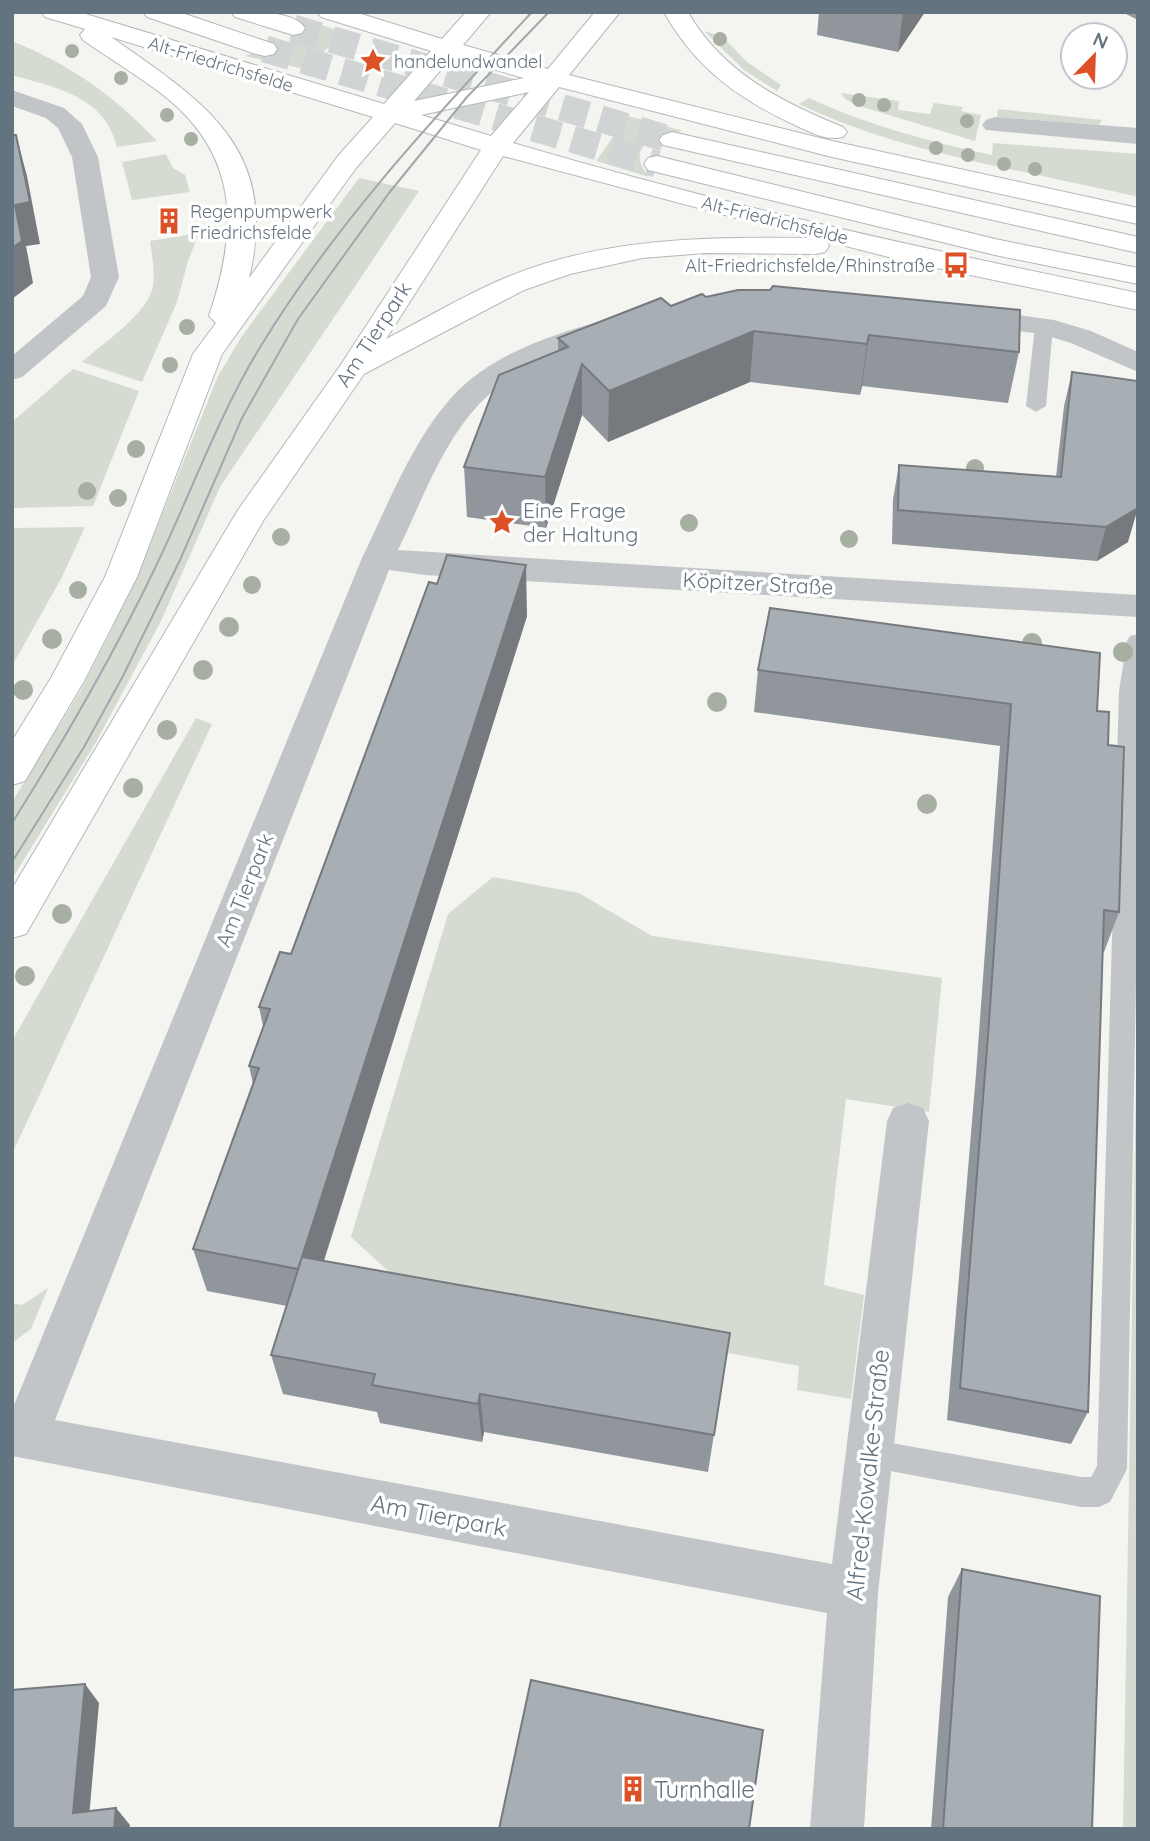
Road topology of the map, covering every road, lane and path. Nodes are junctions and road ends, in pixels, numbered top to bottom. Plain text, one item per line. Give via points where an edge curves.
1 (155, 12) edge
2 (243, 12) edge
3 (328, 12) edge
4 (478, 12) edge
5 (608, 12) edge
6 (676, 12) edge
7 (61, 15) edge
8 (293, 28) tunnel mouth
9 (447, 48) junction
10 (265, 49) tunnel mouth
11 (554, 78) junction
12 (471, 96) junction
13 (12, 97) edge
14 (389, 114) junction
15 (995, 125) dead end
16 (1138, 136) edge
17 (673, 140) tunnel mouth
18 (497, 146) junction
19 (657, 164) tunnel mouth
20 (953, 178) junction
21 (1138, 216) edge
22 (1138, 245) edge
23 (908, 254) junction
24 (1138, 276) edge
25 (1138, 302) edge
26 (941, 314) edge
27 (634, 320) edge
28 (1044, 326) junction
29 (208, 354) junction
30 (1138, 363) edge
31 (353, 368) junction
32 (12, 371) edge
33 (1035, 406) dead end
34 (378, 558) junction
35 (1138, 606) edge
36 (1138, 641) edge
37 (12, 772) edge
38 (12, 923) edge
39 (908, 1121) dead end
40 (18, 1435) edge
41 (869, 1453) junction
42 (853, 1593) junction
43 (837, 1829) edge

1 - 10 main road, Alt-Friedrichsfelde
2 - 8 main road
3 - 9 main road, Alt-Friedrichsfelde
4 - 9 main road
5 - 11 main road, Am Tierpark
6 - 20 main road via 684,31 710,60 775,106
7 - 14 main road, Alt-Friedrichsfelde
7 - 29 main road via 198,114 217,137 238,178 244,218 242,253
9 - 11 main road, Alt-Friedrichsfelde
9 - 12 main road
9 - 14 main road
11 - 12 main road, Alt-Friedrichsfelde
11 - 18 main road, Am Tierpark
11 - 20 main road, Alt-Friedrichsfelde via 814,147
12 - 14 main road, Alt-Friedrichsfelde
12 - 18 main road
13 - 32 street via 55,113 69,124 85,157 105,277 96,300
14 - 18 main road, Alt-Friedrichsfelde
14 - 29 main road via 347,162
15 - 16 street
17 - 22 main road
18 - 23 main road, Alt-Friedrichsfelde
18 - 31 main road, Am Tierpark
19 - 24 main road, Alt-Friedrichsfelde via 995,247
20 - 21 main road, Alt-Friedrichsfelde
23 - 25 main road, Alt-Friedrichsfelde
23 - 31 main road via 770,244 705,245 591,260 514,284
26 - 28 street
27 - 34 street, Am Tierpark via 541,352 481,386 454,413
28 - 30 street
28 - 33 lane
29 - 37 main road via 121,577 67,681
31 - 38 main road, Am Tierpark via 249,517
34 - 35 street, Köpitzer Straße
34 - 40 street, Am Tierpark
36 - 41 lane via 1130,691 1112,1469 1099,1492 1081,1492
39 - 41 street, Alfred-Kowalke-Straße
40 - 42 street, Am Tierpark
41 - 42 street, Alfred-Kowalke-Straße
42 - 43 street, Alfred-Kowalke-Straße

